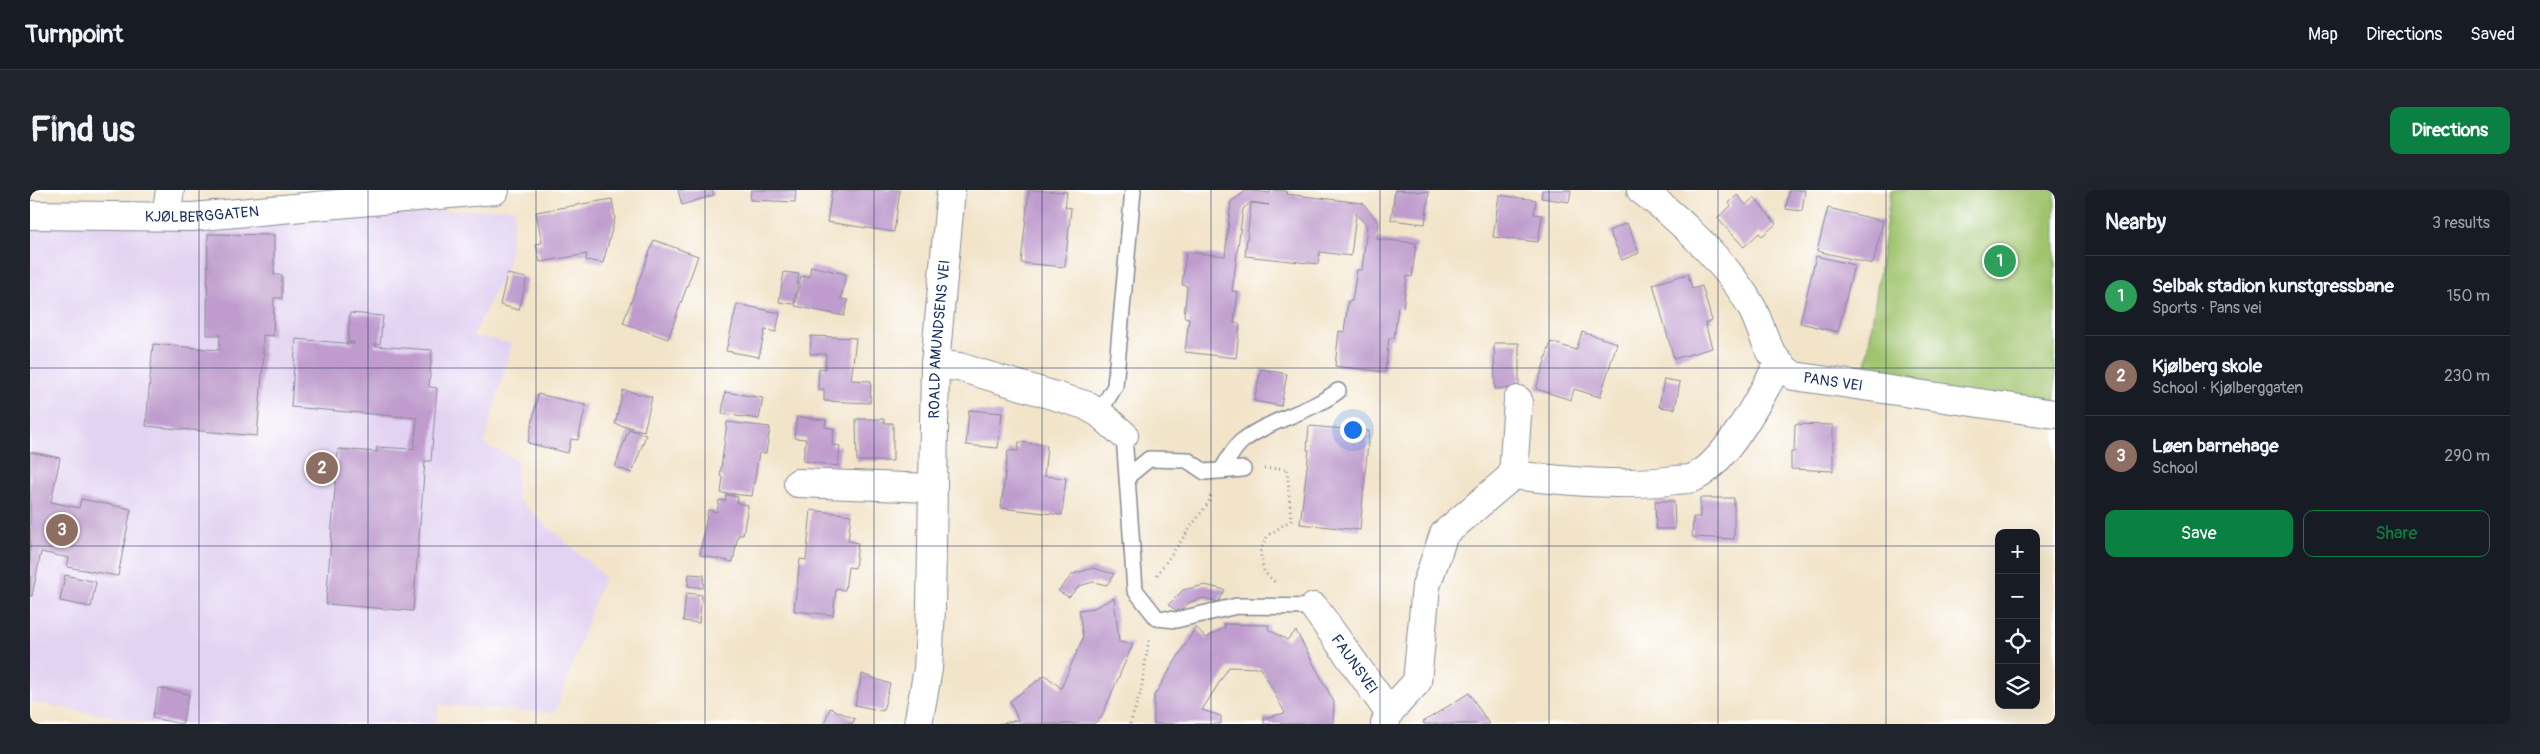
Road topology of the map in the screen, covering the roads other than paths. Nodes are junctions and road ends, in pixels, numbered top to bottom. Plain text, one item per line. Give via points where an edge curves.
1 (494, 190) edge
2 (952, 190) edge
3 (1133, 190) edge
4 (1642, 190) edge
5 (389, 195) edge
6 (168, 202) edge
7 (30, 216) edge
8 (935, 364) junction
9 (1778, 365) junction
10 (1338, 391) dead end
11 (1518, 400) dead end
12 (1099, 413) junction
13 (2055, 414) edge
14 (1124, 435) joint
15 (1242, 469) road end
16 (1217, 471) junction
17 (1513, 475) junction
18 (1127, 477) junction
19 (798, 484) dead end
20 (932, 488) junction
21 (1308, 607) joint
22 (1387, 718) edge
23 (918, 724) edge

1 - 5 street, KJØLBERGGATEN
2 - 8 street, ROALD AMUNDSENS VEI
3 - 12 lane via 1115,386
4 - 9 street, PANS VEI via 1664,206 1725,270 1751,306 1764,341
5 - 6 street, KJØLBERGGATEN via 192,217
6 - 7 street, KJØLBERGGATEN
8 - 12 street via 958,367 1085,404
8 - 20 street, ROALD AMUNDSENS VEI
9 - 13 street, PANS VEI via 1802,378
9 - 17 street via 1721,455 1694,478 1652,483 1552,480
10 - 16 lane via 1320,404 1274,423 1240,443
11 - 17 street
12 - 14 street
14 - 18 lane
15 - 16 lane
16 - 18 lane via 1205,472 1187,460 1148,459
17 - 22 street via 1444,534 1426,586 1417,682
18 - 21 lane via 1135,590 1157,618 1176,620 1236,606
19 - 20 street
20 - 23 street, ROALD AMUNDSENS VEI via 928,670
21 - 22 street, FAUNSVEI

